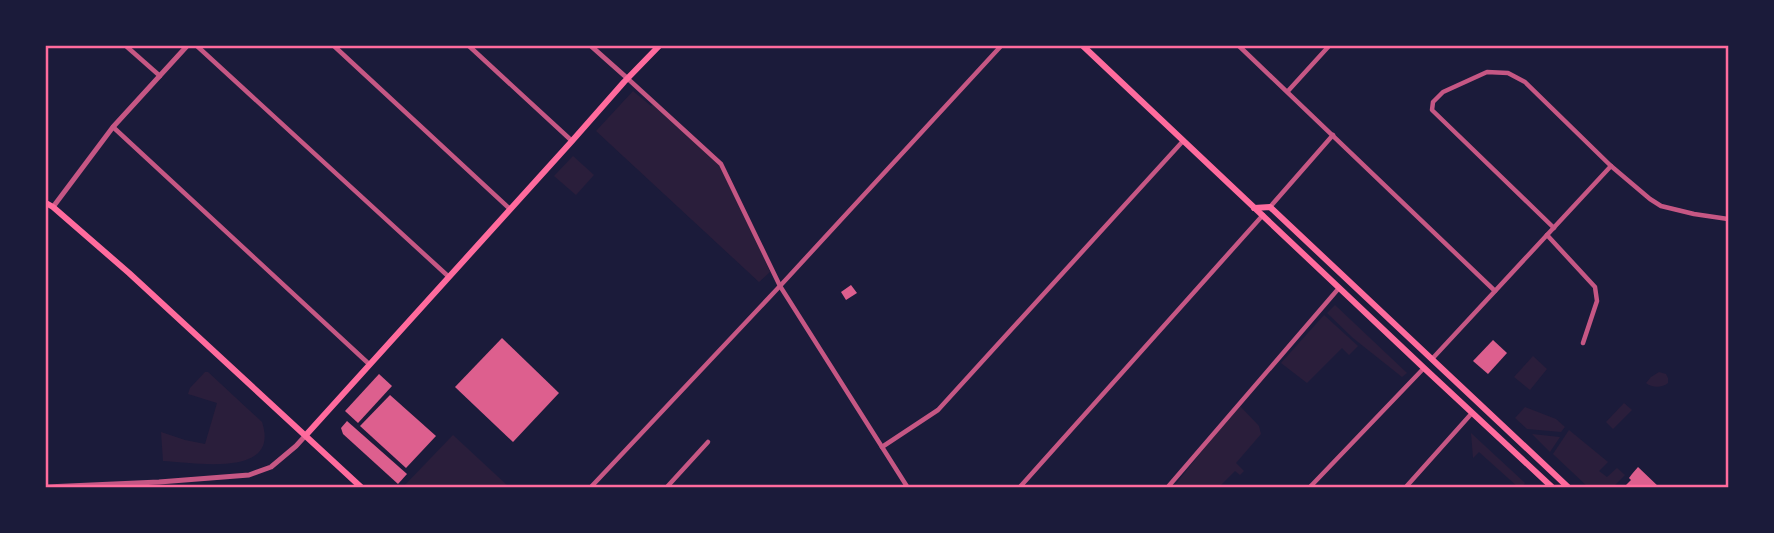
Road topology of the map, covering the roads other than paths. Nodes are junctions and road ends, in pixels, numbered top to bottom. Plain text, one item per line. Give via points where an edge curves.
1 (126, 46) edge
2 (187, 46) edge
3 (197, 46) edge
4 (334, 46) edge
5 (469, 46) edge
6 (591, 46) edge
7 (659, 46) edge
8 (1001, 46) edge
9 (1083, 46) edge
10 (1239, 46) edge
11 (1329, 46) edge
12 (160, 76) junction
13 (627, 78) junction
14 (1288, 91) junction
15 (113, 127) junction
16 (1333, 135) junction
17 (1183, 140) junction
18 (572, 141) junction
19 (1611, 166) junction
20 (46, 203) edge
21 (1270, 206) junction
22 (53, 207) junction
23 (1254, 208) junction
24 (510, 209) junction
25 (1262, 215) junction
26 (1728, 219) edge
27 (1554, 228) junction
28 (1547, 235) junction
29 (449, 277) junction
30 (780, 286) junction
31 (1339, 288) junction
32 (1495, 290) junction
33 (1583, 343) dead end
34 (1432, 359) junction
35 (369, 364) junction
36 (1424, 368) junction
37 (1473, 413) junction
38 (306, 435) junction
39 (708, 442) dead end
40 (883, 447) junction
41 (46, 487) edge
42 (362, 488) edge
43 (590, 488) edge
44 (666, 488) edge
45 (908, 488) edge
46 (1019, 488) edge
47 (1167, 488) edge
48 (1309, 488) edge
49 (1405, 488) edge
50 (1553, 488) edge
51 (1569, 488) edge

1 - 12 street
2 - 12 street
3 - 29 street
4 - 24 street
5 - 18 street
6 - 13 street
7 - 13 main road
8 - 30 street
9 - 17 main road
10 - 14 street
11 - 14 street
12 - 15 street
13 - 18 main road
13 - 30 street via 721,164
14 - 16 street
15 - 22 street
15 - 35 street
16 - 21 street
16 - 32 street
17 - 23 main road
17 - 40 street via 938,410
18 - 24 main road
19 - 26 street via 1661,205
19 - 27 street
19 - 27 street via 1525,82 1508,73 1487,72 1443,92 1433,102 1432,110
20 - 22 main road
21 - 23 main road
21 - 34 main road
22 - 38 main road
23 - 25 main road
24 - 29 main road
25 - 31 main road
25 - 46 street
27 - 28 street
28 - 32 street
28 - 33 street via 1595,288 1598,301
29 - 35 main road
30 - 40 street
30 - 43 street
31 - 36 main road
31 - 47 street
32 - 34 street
34 - 51 main road
35 - 38 main road
36 - 37 main road
36 - 48 street
37 - 49 street
37 - 50 main road
38 - 41 street via 271,467 248,475
38 - 42 main road
39 - 44 street
40 - 45 street

